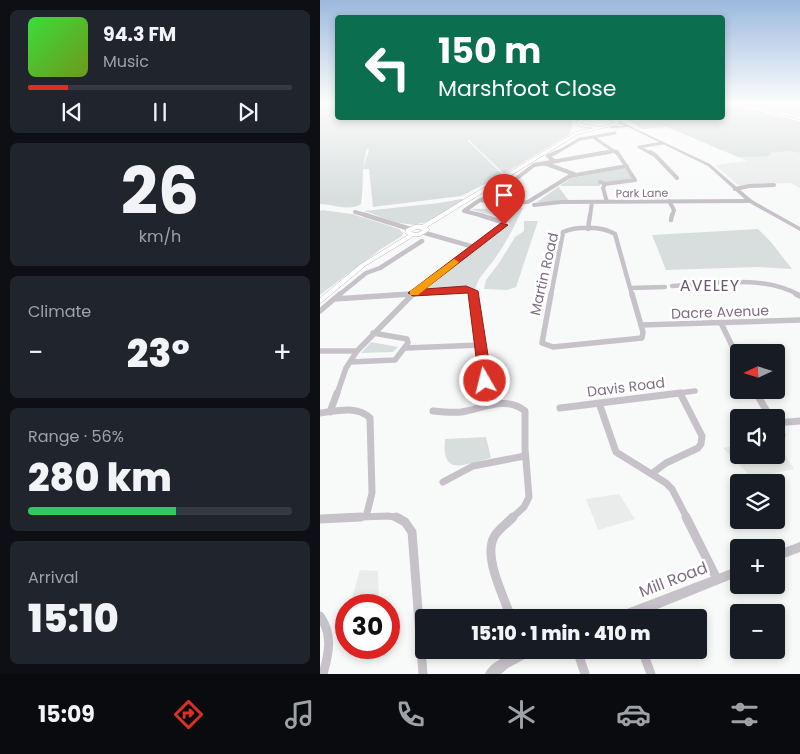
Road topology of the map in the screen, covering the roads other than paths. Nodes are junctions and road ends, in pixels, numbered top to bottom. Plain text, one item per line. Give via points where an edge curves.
1 (575, 134) edge
2 (607, 134) edge
3 (646, 134) edge
4 (593, 137) junction
5 (663, 143) junction
6 (616, 151) junction
7 (554, 161) junction
8 (544, 163) junction
9 (627, 166) junction
10 (574, 174) junction
11 (677, 178) dead end
12 (600, 182) dead end
13 (774, 185) dead end
14 (604, 186) junction
15 (737, 191) junction
16 (484, 200) junction
17 (750, 200) junction
18 (670, 201) junction
19 (592, 202) junction
20 (606, 202) junction
21 (534, 205) dead end
22 (355, 212) dead end
23 (671, 220) dead end
24 (588, 229) junction
25 (800, 229) edge
26 (424, 230) junction
27 (411, 232) junction
28 (422, 241) dead end
29 (474, 247) junction
30 (672, 286) dead end
31 (664, 287) dead end
32 (630, 288) junction
33 (413, 293) junction
34 (800, 296) edge
35 (334, 299) junction
36 (320, 301) edge
37 (320, 311) edge
38 (800, 320) edge
39 (721, 323) junction
40 (641, 325) junction
41 (373, 333) junction
42 (731, 344) edge
43 (480, 345) junction
44 (406, 348) junction
45 (357, 350) junction
46 (320, 351) edge
47 (350, 362) junction
48 (485, 381) dead end
49 (695, 391) dead end
50 (680, 393) junction
51 (599, 403) junction
52 (560, 408) dead end
53 (433, 411) dead end
54 (330, 412) junction
55 (320, 413) edge
56 (800, 421) edge
57 (785, 423) edge
58 (525, 456) junction
59 (654, 472) junction
60 (443, 482) dead end
61 (366, 517) junction
62 (320, 519) edge
63 (800, 547) edge
64 (785, 553) edge
65 (730, 575) edge
66 (717, 580) junction
67 (509, 609) edge
68 (643, 609) edge
69 (320, 616) edge
70 (512, 659) edge
71 (580, 659) edge
72 (645, 659) edge
73 (323, 674) edge
74 (423, 674) edge
75 (491, 674) edge
76 (584, 674) edge
77 (651, 674) edge

1 - 26 main road
2 - 4 street
3 - 5 street
4 - 6 street
4 - 7 street via 580,139 548,156
5 - 11 street via 638,147 655,155
5 - 15 street via 709,165
6 - 7 street
6 - 9 street
7 - 8 street
8 - 10 street
8 - 16 street via 534,165
9 - 10 street
9 - 14 street via 635,180
10 - 16 street via 528,202
12 - 14 street
13 - 15 street via 749,186
14 - 20 street
15 - 17 street
16 - 29 street via 478,200 465,212 505,222
17 - 18 street, Park Lane
17 - 25 street
18 - 20 street, Park Lane
18 - 23 street via 674,210
19 - 20 street, Park Lane
19 - 21 street, Park Lane
19 - 24 street
22 - 27 street
24 - 32 street via 609,230 615,234
24 - 40 street, Martin Road via 570,228 563,232 541,339 544,345 638,340 643,335
26 - 27 main road
26 - 29 street
27 - 36 main road
28 - 35 street via 380,268 366,273
29 - 33 street
30 - 34 street via 769,284 788,288
31 - 32 street
32 - 40 street
33 - 35 street
33 - 41 street
33 - 43 street via 472,291
35 - 37 street
38 - 39 street, Dacre Avenue
39 - 40 street, Dacre Avenue
39 - 42 street
41 - 44 street via 407,339
41 - 45 street
43 - 44 street
43 - 48 street
44 - 47 street via 396,360
45 - 46 street
45 - 47 street
47 - 54 street
49 - 50 street, Davis Road
50 - 51 street, Davis Road
50 - 59 street via 702,436 701,444
51 - 52 street, Davis Road
51 - 59 street via 616,452
53 - 58 street via 457,412 479,406 518,405 526,416
54 - 55 street
54 - 61 street via 358,411 370,418 372,493
56 - 57 street
58 - 60 street via 473,466
58 - 67 street via 529,497 524,507 495,535 490,549
59 - 66 street via 675,495
61 - 62 street
61 - 74 street via 399,517 412,532
63 - 64 street
65 - 66 street, Mill Road
66 - 68 street, Mill Road
69 - 73 street via 328,627 330,642
70 - 75 street
71 - 76 street
72 - 77 street

